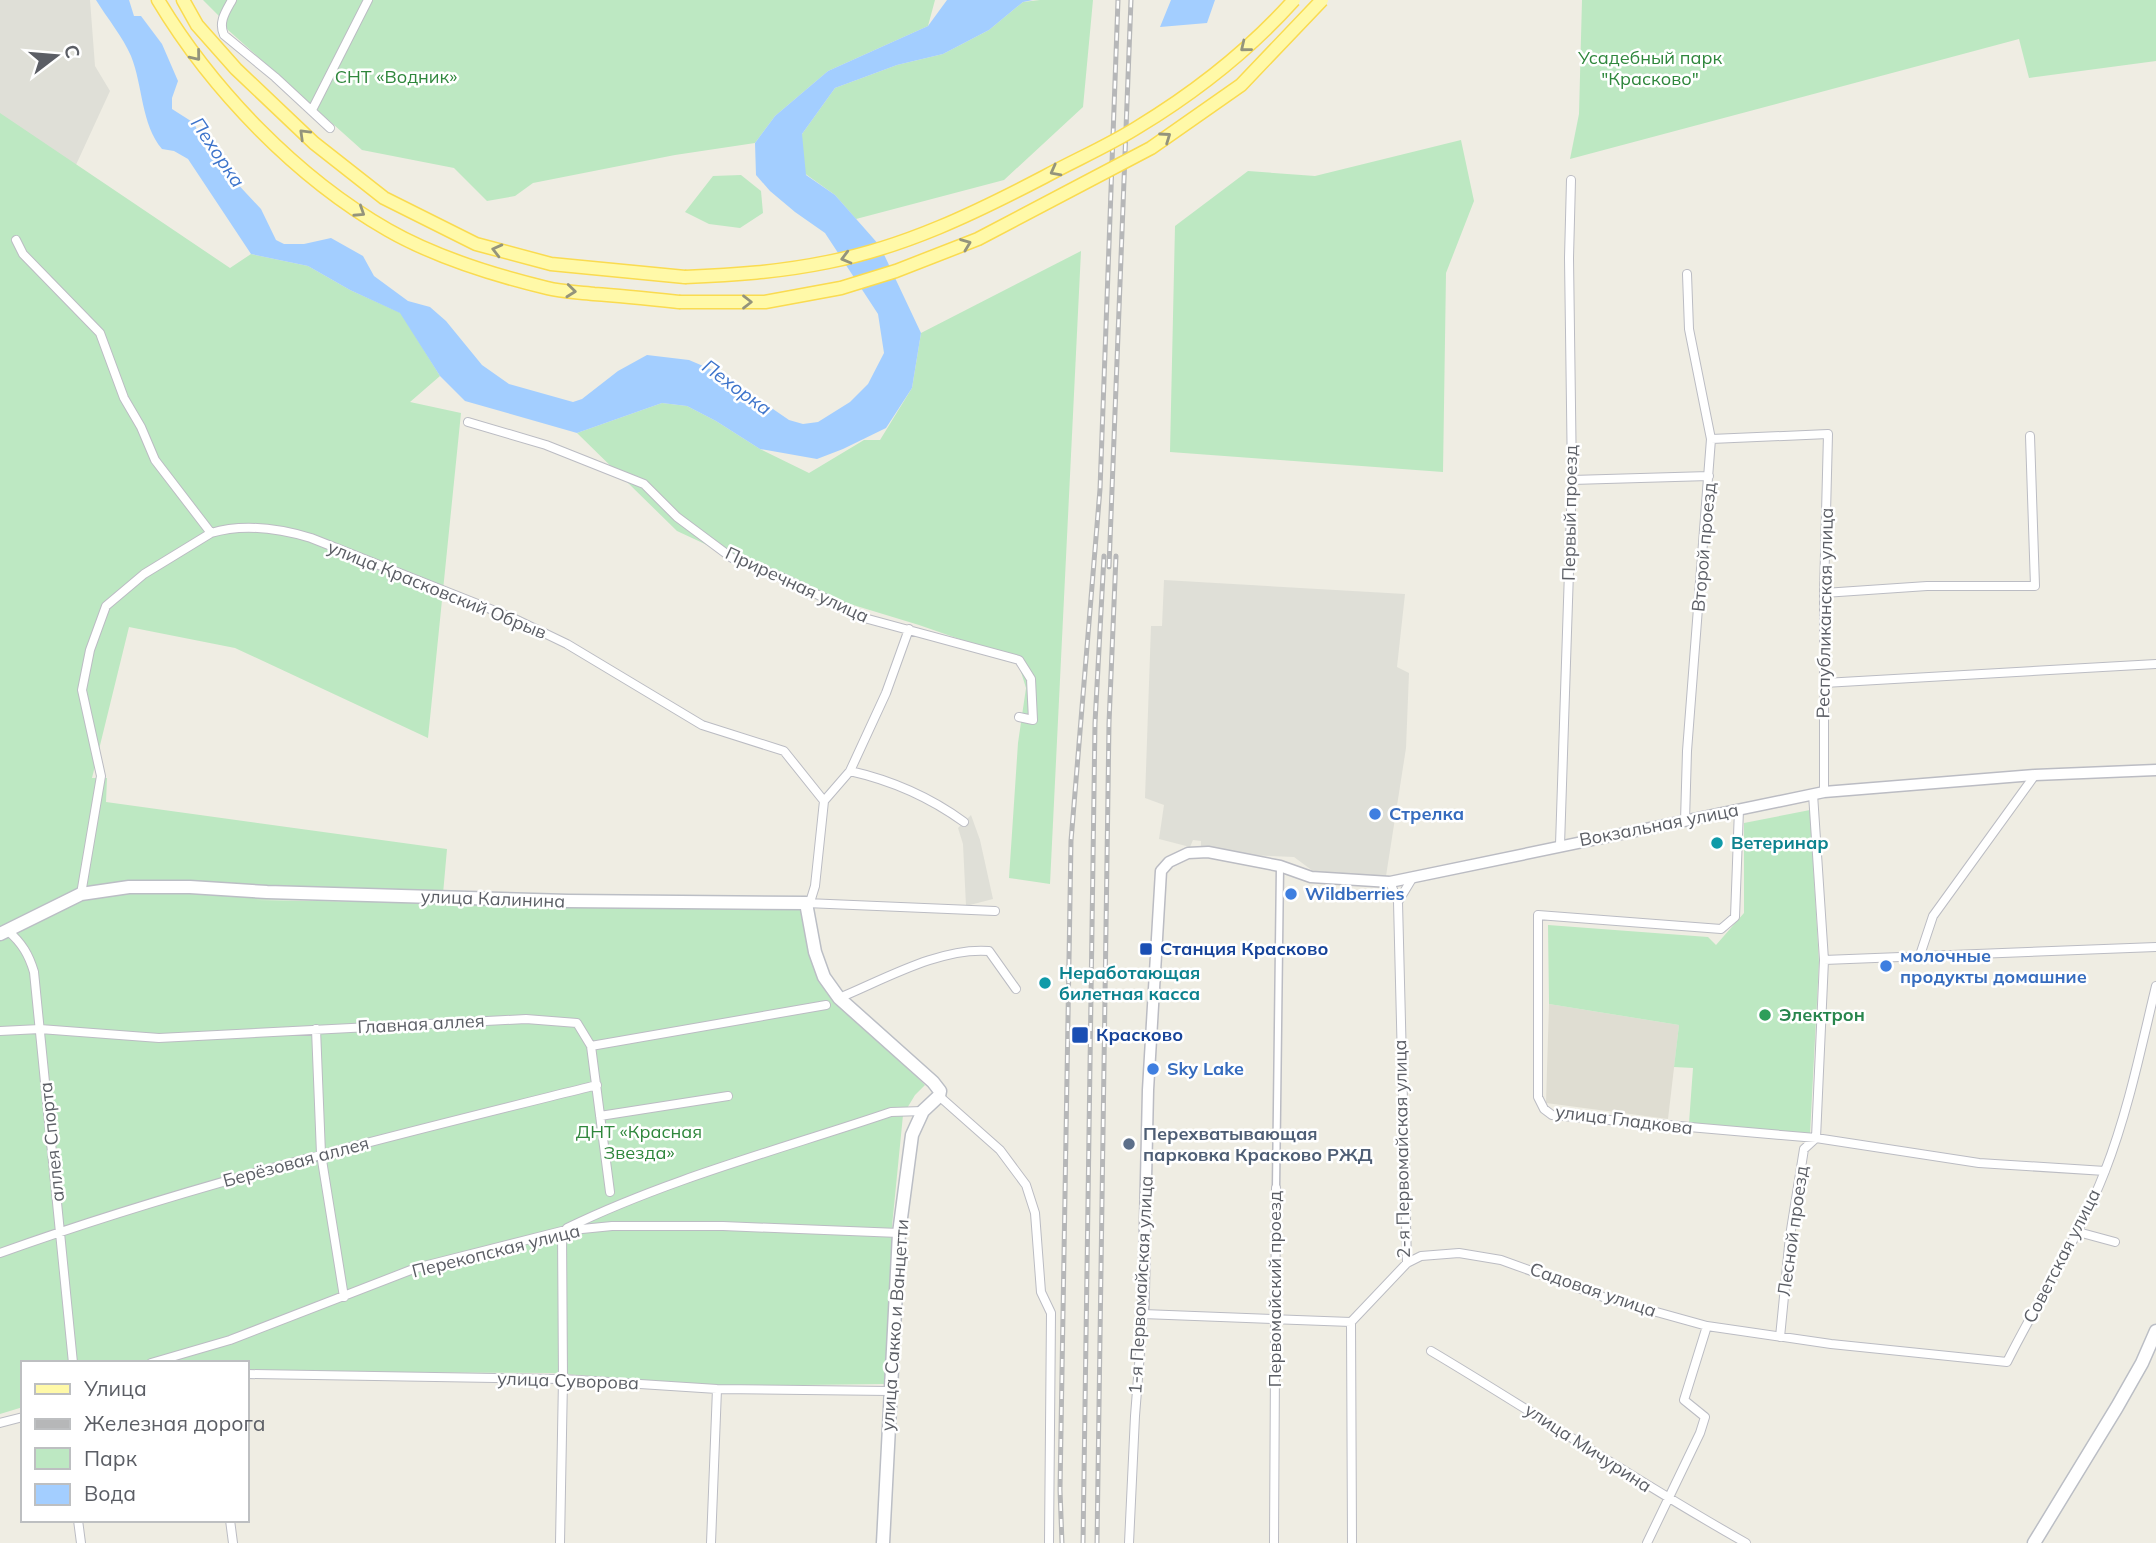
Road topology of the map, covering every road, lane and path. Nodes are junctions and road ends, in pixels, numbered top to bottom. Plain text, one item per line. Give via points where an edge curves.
1 (158, 0) edge
2 (183, 0) edge
3 (232, 0) edge
4 (368, 0) edge
5 (1294, 0) edge
6 (1322, 0) edge
7 (312, 110) junction
8 (330, 128) dead end
9 (1571, 180) dead end
10 (16, 240) dead end
11 (1686, 274) dead end
12 (468, 422) dead end
13 (2030, 436) dead end
14 (1711, 439) junction
15 (1709, 476) junction
16 (1572, 480) junction
17 (211, 533) junction
18 (1824, 593) junction
19 (909, 629) junction
20 (2156, 664) edge
21 (1824, 683) junction
22 (1019, 717) dead end
23 (2156, 770) edge
24 (850, 771) junction
25 (2035, 775) junction
26 (1818, 793) junction
27 (824, 801) junction
28 (1740, 809) junction
29 (1685, 821) junction
30 (964, 822) dead end
31 (1560, 845) junction
32 (1169, 862) joint
33 (1280, 866) junction
34 (1413, 877) junction
35 (1390, 882) junction
36 (81, 894) junction
37 (1398, 902) junction
38 (807, 903) junction
39 (995, 911) dead end
40 (4, 932) edge
41 (2156, 947) edge
42 (1919, 958) junction
43 (1824, 960) junction
44 (2156, 986) edge
45 (1016, 989) dead end
46 (839, 998) junction
47 (826, 1005) dead end
48 (40, 1029) junction
49 (316, 1029) junction
50 (0, 1031) edge
51 (591, 1046) junction
52 (597, 1085) junction
53 (728, 1096) dead end
54 (939, 1096) junction
55 (923, 1111) junction
56 (600, 1116) junction
57 (1816, 1138) junction
58 (321, 1154) junction
59 (2105, 1171) junction
60 (1276, 1188) joint
61 (610, 1192) dead end
62 (61, 1231) junction
63 (562, 1231) junction
64 (2078, 1232) junction
65 (900, 1233) junction
66 (2115, 1242) dead end
67 (0, 1253) edge
68 (1407, 1263) junction
69 (344, 1297) junction
70 (1143, 1314) junction
71 (1275, 1318) junction
72 (1351, 1322) junction
73 (1707, 1326) junction
74 (2156, 1331) edge
75 (1780, 1337) junction
76 (1432, 1351) dead end
77 (73, 1361) edge
78 (158, 1361) edge
79 (2007, 1362) joint
80 (248, 1374) edge
81 (563, 1379) junction
82 (717, 1389) junction
83 (890, 1391) junction
84 (21, 1418) edge
85 (0, 1423) edge
86 (1667, 1499) junction
87 (78, 1522) edge
88 (230, 1522) edge
89 (81, 1543) edge
90 (233, 1543) edge
91 (560, 1543) edge
92 (711, 1543) edge
93 (883, 1543) edge
94 (1049, 1543) edge
95 (1129, 1543) edge
96 (1273, 1543) edge
97 (1352, 1543) edge
98 (1647, 1543) edge
99 (1746, 1543) edge
100 (2034, 1543) edge

1 -> 6 main road, bridge via 179,36 267,136 328,191 389,231 471,268 550,289 679,302 765,302 841,288 978,239 1151,148 1219,101 1241,85
5 -> 2 main road, bridge via 1269,28 1138,128 971,215 830,262 766,273 685,277 551,264 488,248 384,198 314,143 236,69 197,24
3 - 7 street via 222,18 222,31
4 - 7 street
7 - 8 street
9 - 16 street, Первый проезд
10 - 17 street via 23,254 100,333 124,398 155,460
11 - 14 street, Второй проезд via 1689,329
12 - 19 street, Приречная улица via 546,444 644,484 677,517 732,558 868,619
13 - 18 street via 2035,586 1927,586
14 - 15 street, Второй проезд
14 - 18 street, Республиканская улица via 1828,434
15 - 16 street
15 - 29 street, Второй проезд
16 - 31 street, Первый проезд
17 - 27 street, улица Красковский Обрыв via 248,527 282,530 513,618 567,644 702,725 784,751
17 - 36 street, улица Красковский Обрыв via 144,574 106,606 90,650 82,690 101,776
18 - 21 street, Республиканская улица
19 - 22 street, Приречная улица via 1019,660 1031,679 1033,720
19 - 24 street
20 - 21 street
21 - 26 street, Республиканская улица
23 - 25 street, Вокзальная улица
24 - 27 street
24 - 30 street via 896,785
25 - 26 street, Вокзальная улица
25 - 42 street via 1933,916
26 - 28 street, Вокзальная улица
26 - 43 street, Лесной проезд
27 - 38 street via 816,886
28 - 29 street, Вокзальная улица
28 - 57 street, улица Гладкова via 1735,917 1721,929 1538,915 1538,1097 1552,1115
29 - 31 street, Вокзальная улица
31 - 34 street, Вокзальная улица
32 - 33 street, Вокзальная улица via 1188,853 1208,852
32 - 70 street, 1-я Первомайская улица via 1161,871 1148,1090
33 - 35 street, Вокзальная улица via 1311,877
33 - 60 street, Первомайский проезд
34 - 35 street, Вокзальная улица
34 - 37 street
35 - 37 street, 2-я Первомайская улица
36 - 38 main road, улица Калинина via 129,887 190,887 568,901
36 - 40 main road, улица Калинина
37 - 68 street, 2-я Первомайская улица
38 - 39 street, улица Калинина
38 - 46 main road via 824,977
40 - 48 street, аллея Спорта via 20,940 32,964
41 - 42 street
42 - 43 street
43 - 57 street, Лесной проезд
44 - 59 street, Советская улица
45 - 46 street via 989,951 980,950 939,957
46 - 54 main road via 933,1082
47 - 51 street
48 - 49 street, Главная аллея via 159,1038
48 - 50 street, Главная аллея
48 - 62 street, аллея Спорта
49 - 51 street, Главная аллея via 526,1019 577,1023
49 - 58 street
51 - 52 street
52 - 56 street
52 - 58 street, Берёзовая аллея
53 - 56 street
54 - 55 main road
54 - 94 street via 1000,1150 1026,1185 1035,1213 1041,1292 1051,1313
55 - 63 street via 891,1112 656,1189
55 - 65 main road, улица Сакко и Ванцетти via 912,1135
56 - 61 street
57 - 59 street via 1979,1163
57 - 75 street, Лесной проезд via 1804,1149
58 - 62 street, Берёзовая аллея
58 - 69 street
59 - 64 street, Советская улица
60 - 71 street, Первомайский проезд
62 - 67 street, Берёзовая аллея
62 - 77 street, аллея Спорта
63 - 65 street, Перекопская улица via 723,1226
63 - 69 street, Перекопская улица via 416,1268
63 - 81 street
64 - 66 street
64 - 79 street, Советская улица
65 - 83 main road, улица Сакко и Ванцетти
68 - 72 street, 2-я Первомайская улица
68 - 73 street, Садовая улица via 1421,1256 1459,1253 1501,1260 1606,1298
69 - 78 street, Перекопская улица via 230,1340
70 - 71 street
70 - 95 street, 1-я Первомайская улица
71 - 72 street
71 - 96 street, Первомайский проезд
72 - 97 street
73 - 75 street, Садовая улица
73 - 86 street via 1684,1400 1705,1417
74 - 100 main road via 2117,1407
75 - 79 street, Садовая улица
76 - 86 street, улица Мичурина
80 - 81 street, улица Суворова
81 - 82 street, улица Суворова
81 - 91 street
82 - 83 street, улица Суворова
82 - 92 street
83 - 93 main road, улица Сакко и Ванцетти
84 - 85 street
86 - 98 street
86 - 99 street, улица Мичурина
87 - 89 street
88 - 90 street

